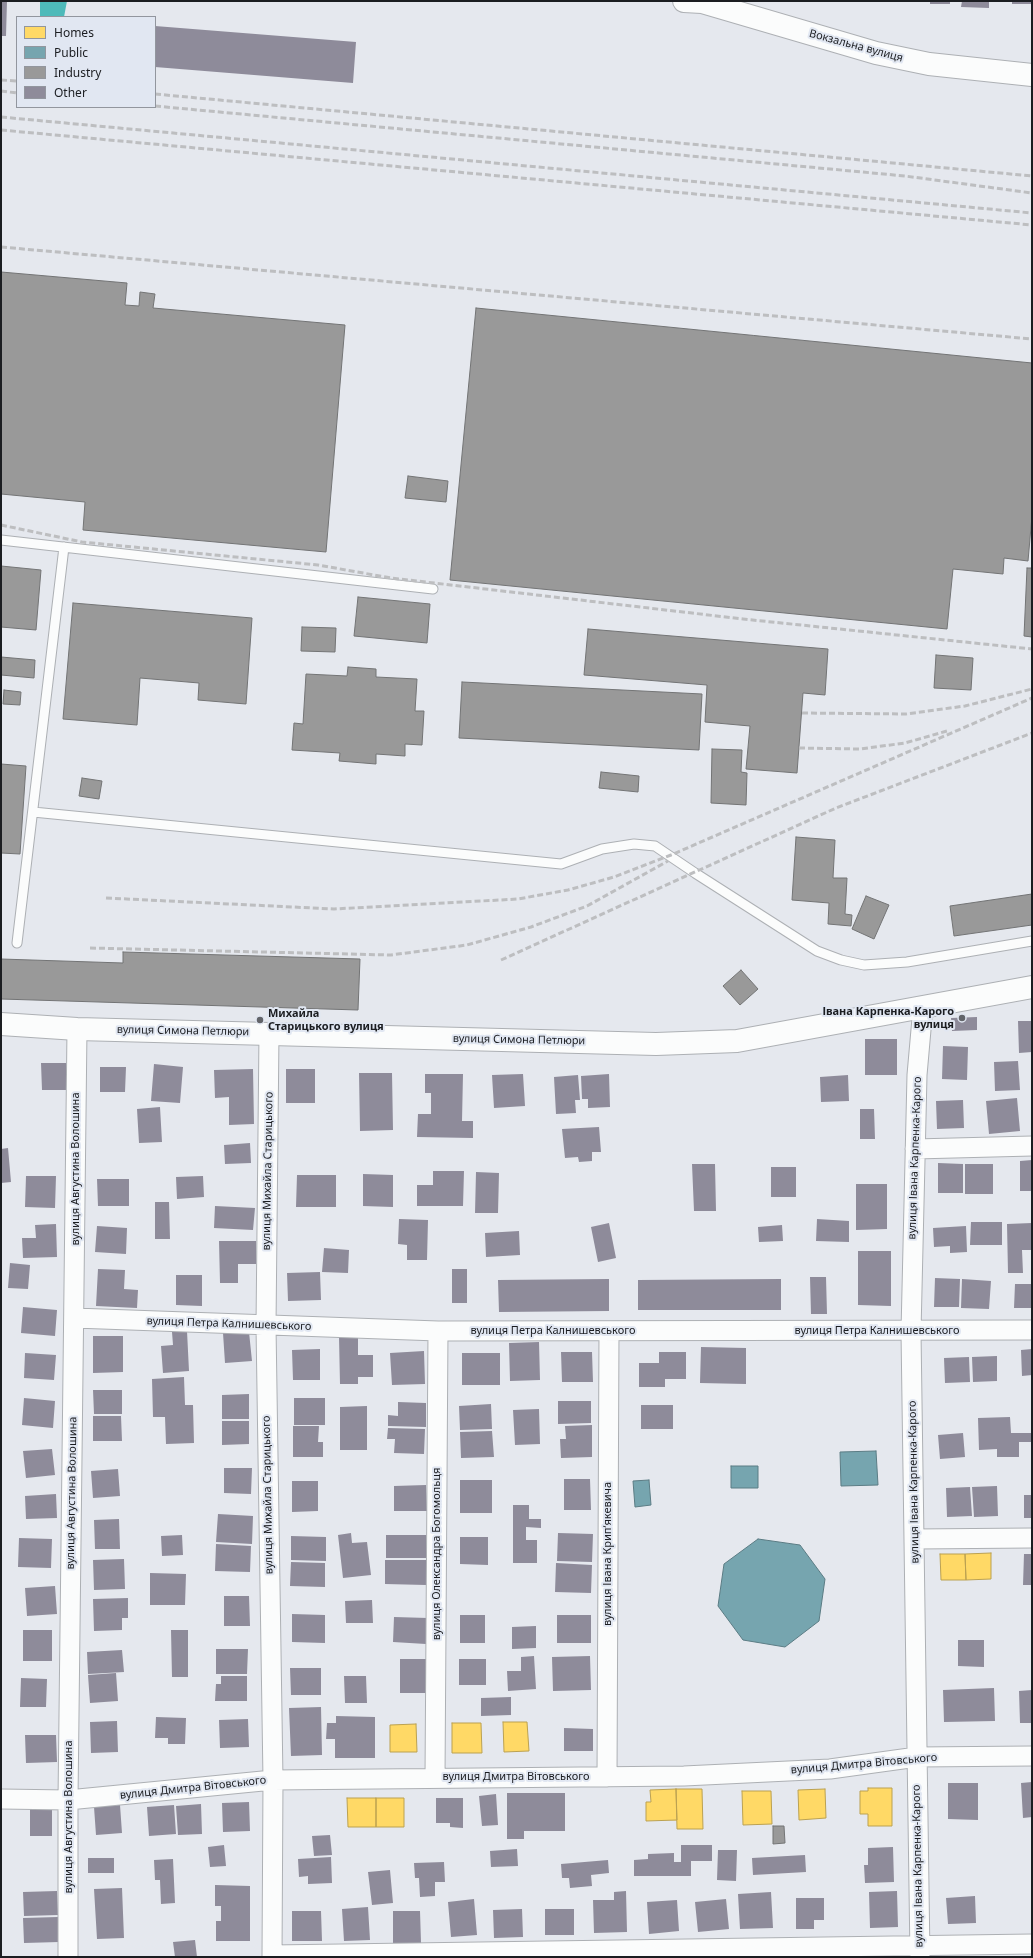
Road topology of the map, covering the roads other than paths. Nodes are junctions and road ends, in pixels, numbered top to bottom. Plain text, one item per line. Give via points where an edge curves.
1 (696, 2) edge
2 (1032, 75) edge
3 (1, 540) edge
4 (64, 547) junction
5 (433, 589) dead end
6 (33, 812) junction
7 (1032, 942) edge
8 (17, 943) dead end
9 (1032, 987) edge
10 (923, 1006) junction
11 (1, 1024) edge
12 (77, 1028) junction
13 (269, 1034) junction
14 (1032, 1146) edge
15 (915, 1149) junction
16 (74, 1318) junction
17 (266, 1326) junction
18 (1032, 1330) edge
19 (438, 1331) junction
20 (609, 1331) junction
21 (911, 1332) junction
22 (1032, 1538) edge
23 (915, 1539) junction
24 (1032, 1756) edge
25 (917, 1757) junction
26 (435, 1777) junction
27 (607, 1777) junction
28 (272, 1780) junction
29 (1, 1799) edge
30 (68, 1800) junction
31 (1032, 1944) edge
32 (920, 1952) edge
33 (272, 1956) edge
34 (68, 1957) edge

1 - 2 main road, Вокзальна вулиця via 876,53 928,64
3 - 4 lane
4 - 5 lane
4 - 6 lane
6 - 7 lane via 561,864 602,849 634,844 655,846 817,951 841,960 864,965 907,962
6 - 8 lane
9 - 10 main road, вулиця Симона Петлюри
10 - 13 main road, вулиця Симона Петлюри via 737,1041 656,1044
10 - 15 street, вулиця Івана Карпенка-Карого via 917,1075
11 - 12 main road, вулиця Симона Петлюри
12 - 13 main road, вулиця Симона Петлюри
12 - 16 street, вулиця Августина Волошина
13 - 17 street, вулиця Михайла Старицького
14 - 15 street
15 - 21 street, вулиця Івана Карпенка-Карого
16 - 17 street, вулиця Петра Калнишевського
16 - 30 street, вулиця Августина Волошина
17 - 19 street, вулиця Петра Калнишевського
17 - 28 street, вулиця Михайла Старицького
18 - 21 street, вулиця Петра Калнишевського
19 - 20 street, вулиця Петра Калнишевського
19 - 26 street, вулиця Олександра Богомольця
20 - 21 street, вулиця Петра Калнишевського
20 - 27 street, вулиця Івана Крипʼякевича
21 - 23 street, вулиця Івана Карпенка-Карого
22 - 23 street
23 - 25 street, вулиця Івана Карпенка-Карого
24 - 25 street, вулиця Дмитра Вітовського
25 - 27 street, вулиця Дмитра Вітовського via 830,1769
25 - 32 street, вулиця Івана Карпенка-Карого
26 - 27 street, вулиця Дмитра Вітовського
26 - 28 street, вулиця Дмитра Вітовського
28 - 30 street, вулиця Дмитра Вітовського
28 - 33 street, вулиця Михайла Старицького
29 - 30 street, вулиця Дмитра Вітовського
30 - 34 street, вулиця Августина Волошина
31 - 32 street
32 - 33 street

